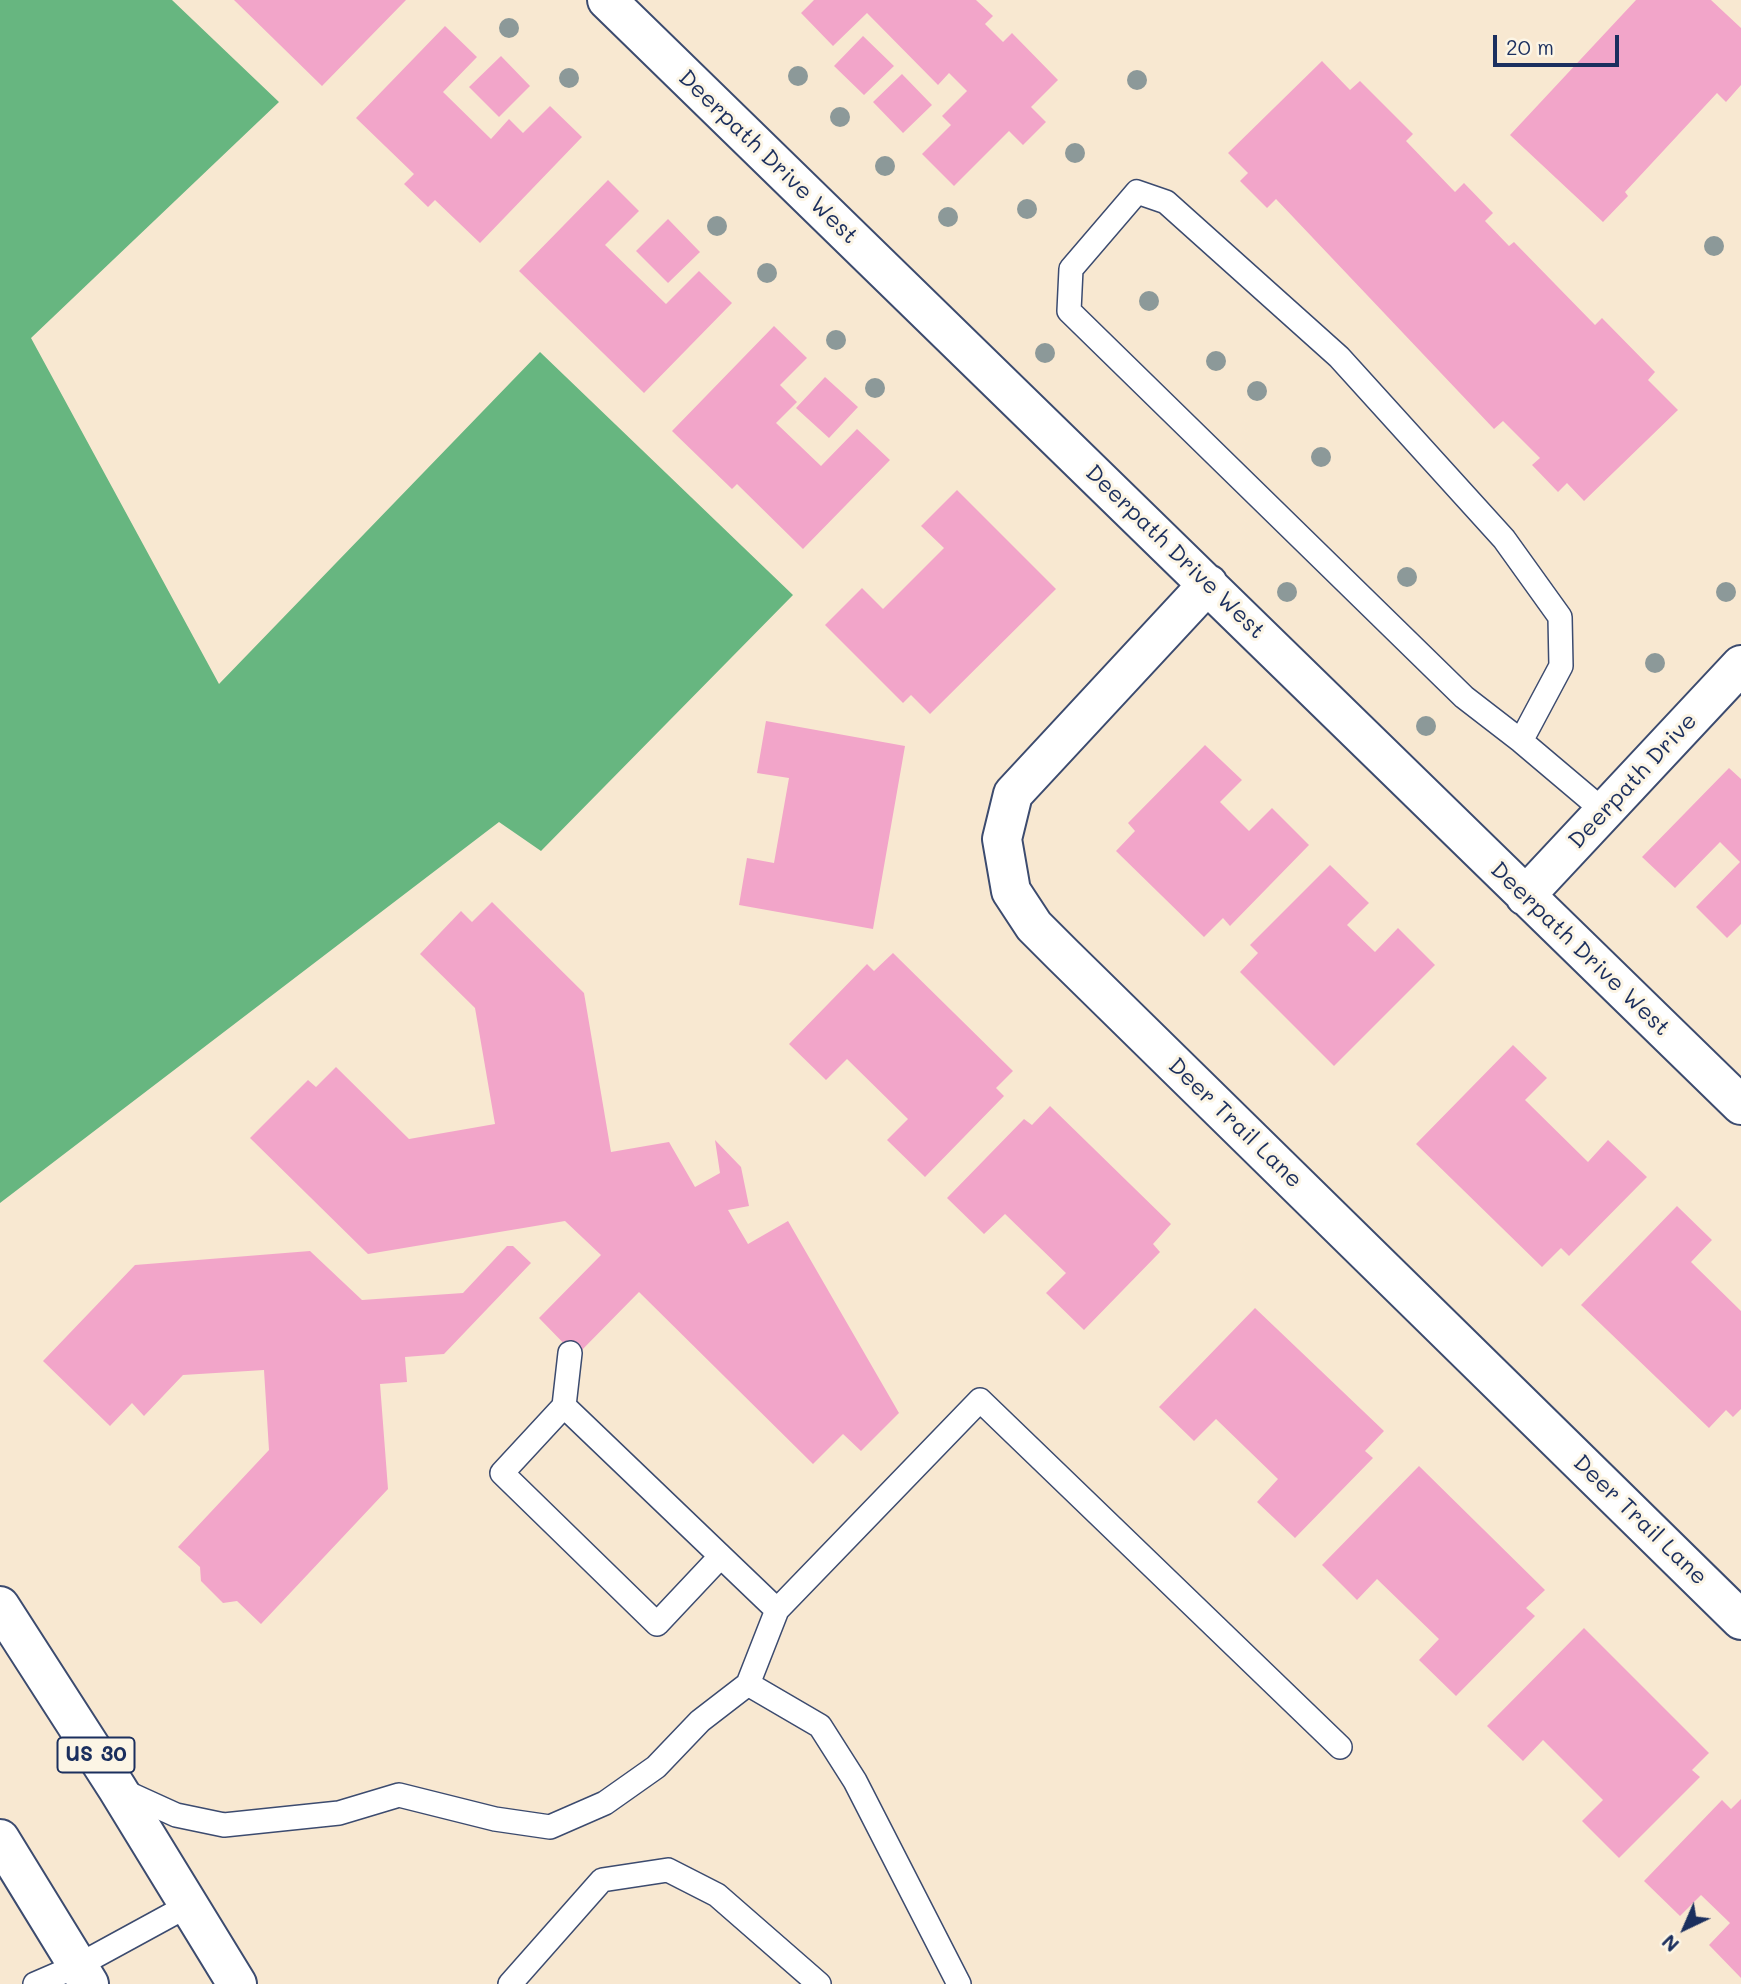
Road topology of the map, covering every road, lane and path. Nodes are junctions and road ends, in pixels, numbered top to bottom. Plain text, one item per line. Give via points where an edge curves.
1 (607, 0) edge
2 (1208, 584) junction
3 (1741, 665) edge
4 (1521, 741) junction
5 (1605, 812) junction
6 (1525, 897) junction
7 (1741, 1105) edge
8 (570, 1353) dead end
9 (564, 1406) junction
10 (720, 1557) junction
11 (0, 1606) edge
12 (777, 1610) junction
13 (1741, 1620) edge
14 (748, 1684) junction
15 (1340, 1747) dead end
16 (117, 1788) junction
17 (0, 1839) edge
18 (189, 1905) junction
19 (84, 1974) edge
20 (957, 1983) edge
21 (35, 1984) edge
22 (237, 1984) edge
23 (510, 1984) edge
24 (819, 1984) edge

1 - 2 street, Deerpath Drive West
2 - 6 street, Deerpath Drive West
2 - 13 street, Deer Trail Lane via 1013,794 1002,839 1011,891 1053,946
3 - 5 street, Deerpath Drive
4 - 4 lane via 1464,697 1069,311 1071,269 1137,192 1166,202 1339,357 1504,538 1560,617 1561,666
4 - 5 lane
5 - 6 street, Deerpath Drive
6 - 7 street, Deerpath Drive West
8 - 9 lane
9 - 10 lane
9 - 10 lane via 502,1473 621,1589 657,1623
10 - 12 lane
11 - 16 street, US 30
12 - 14 lane
12 - 15 lane via 980,1400
14 - 16 lane via 700,1721 656,1767 605,1803 550,1827 495,1819 399,1795 339,1813 224,1825 176,1815
14 - 20 lane via 820,1727 855,1781
16 - 18 street, US 30
17 - 19 street
18 - 19 lane
18 - 22 street, US 30
19 - 21 lane
23 - 24 lane via 602,1880 668,1870 717,1895

